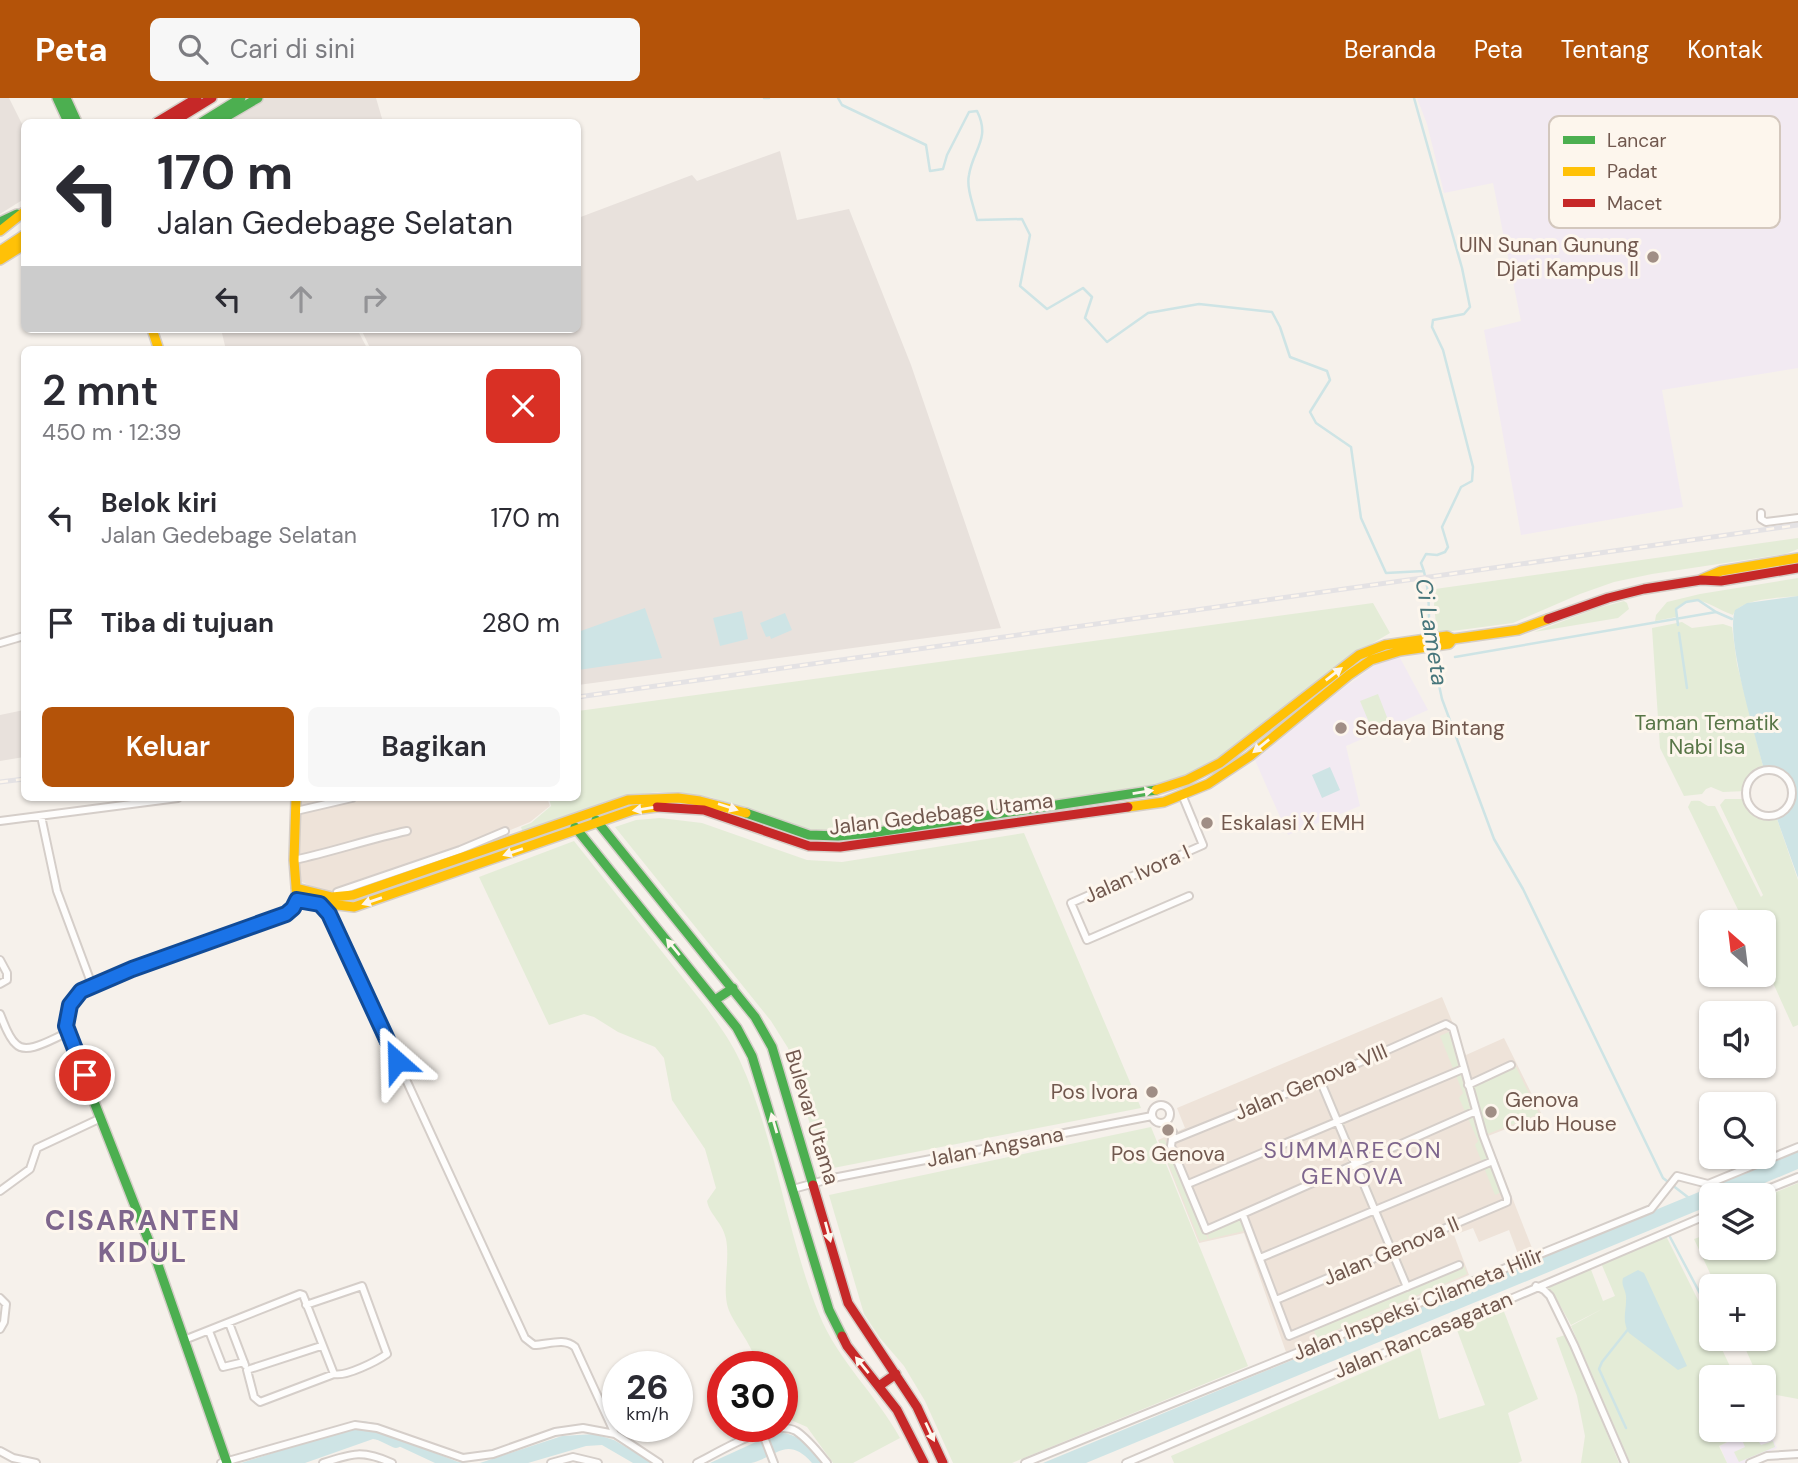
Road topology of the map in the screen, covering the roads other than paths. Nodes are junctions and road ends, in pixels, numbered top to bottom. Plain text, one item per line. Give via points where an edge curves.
1 (57, 98) edge
2 (66, 98) edge
3 (197, 98) edge
4 (212, 98) edge
5 (241, 98) edge
6 (258, 98) edge
7 (66, 119) edge
8 (76, 119) edge
9 (163, 119) edge
10 (178, 119) edge
11 (207, 119) edge
12 (223, 119) edge
13 (21, 212) edge
14 (21, 214) edge
15 (0, 222) edge
16 (0, 231) edge
17 (21, 237) edge
18 (21, 247) edge
19 (0, 251) edge
20 (0, 260) edge
21 (1761, 513) dead end
22 (1798, 518) edge
23 (1798, 558) edge
24 (1798, 568) edge
25 (1701, 580) junction
26 (21, 637) edge
27 (0, 643) edge
28 (1371, 655) junction
29 (1314, 689) junction
30 (1321, 698) junction
31 (1751, 779) joint
32 (1183, 797) junction
33 (1100, 799) junction
34 (155, 801) edge
35 (296, 801) edge
36 (333, 801) edge
37 (1102, 810) junction
38 (296, 811) junction
39 (590, 814) junction
40 (41, 816) junction
41 (0, 821) edge
42 (571, 821) junction
43 (598, 823) junction
44 (578, 829) junction
45 (407, 831) dead end
46 (505, 831) dead end
47 (838, 836) junction
48 (840, 847) junction
49 (294, 860) junction
50 (417, 873) junction
51 (386, 880) junction
52 (421, 884) junction
53 (296, 888) junction
54 (337, 892) dead end
55 (1189, 896) dead end
56 (297, 900) junction
57 (320, 904) junction
58 (0, 960) edge
59 (0, 984) edge
60 (92, 985) junction
61 (733, 988) junction
62 (715, 1000) junction
63 (0, 1014) edge
64 (68, 1032) junction
65 (1511, 1065) dead end
66 (1464, 1069) junction
67 (1320, 1080) junction
68 (1468, 1085) junction
69 (1476, 1111) junction
70 (1152, 1116) junction
71 (102, 1118) junction
72 (1339, 1122) junction
73 (1168, 1131) junction
74 (1798, 1147) edge
75 (1493, 1161) junction
76 (1357, 1165) junction
77 (1798, 1177) edge
78 (816, 1183) junction
79 (1188, 1184) junction
80 (1776, 1186) edge
81 (793, 1189) junction
82 (0, 1191) edge
83 (1376, 1209) junction
84 (1243, 1214) junction
85 (1699, 1218) edge
86 (1392, 1249) junction
87 (1260, 1258) junction
88 (1459, 1265) dead end
89 (1536, 1286) junction
90 (1407, 1287) junction
91 (0, 1298) edge
92 (1276, 1300) junction
93 (306, 1305) junction
94 (229, 1323) junction
95 (0, 1329) edge
96 (209, 1331) junction
97 (184, 1340) junction
98 (321, 1346) junction
99 (244, 1362) junction
100 (247, 1370) junction
101 (334, 1374) junction
102 (896, 1374) junction
103 (879, 1386) junction
104 (602, 1406) edge
105 (602, 1432) edge
106 (798, 1434) edge
107 (627, 1442) edge
108 (747, 1442) edge
109 (766, 1442) edge
110 (0, 1451) edge
111 (1798, 1454) edge
112 (36, 1463) edge
113 (225, 1463) edge
114 (323, 1463) edge
115 (392, 1463) edge
116 (551, 1463) edge
117 (598, 1463) edge
118 (659, 1463) edge
119 (698, 1463) edge
120 (774, 1463) edge
121 (827, 1463) edge
122 (924, 1463) edge
123 (943, 1463) edge
124 (1025, 1463) edge
125 (1126, 1463) edge
126 (1626, 1463) edge
127 (1750, 1463) edge

1 - 7 main road
2 - 8 main road
3 - 9 main road
4 - 10 main road
5 - 11 main road
6 - 12 main road
13 - 15 main road
14 - 16 main road
17 - 19 main road
18 - 20 main road
21 - 22 street via 1766,522
23 - 25 main road via 1721,571
24 - 25 main road
25 - 28 main road, Jalan Gedebage Utama via 1608,598 1518,630 1447,636
26 - 27 street
29 -> 28 main road, Jalan Gedebage Utama via 1346,664
28 - 30 main road, Jalan Gedebage Utama
29 - 30 main road
33 -> 29 main road, Jalan Gedebage Utama via 1173,786 1199,776
30 -> 32 main road, Jalan Gedebage Utama via 1229,771
31 - 31 street via 1764,770 1786,776 1793,792 1786,810 1772,817 1756,813 1746,796
32 - 37 main road, Jalan Gedebage Utama
32 - 55 street, Jalan Ivora I via 1203,845 1071,903 1087,940
33 - 37 main road
33 - 47 main road, Jalan Gedebage Utama
34 - 40 street
35 - 38 main road
36 - 38 street
37 - 48 main road, Jalan Gedebage Utama
38 - 49 main road
39 - 42 main road, Jalan Gedebage Utama
39 - 43 main road, Bulevar Utama
39 -> 47 main road, Jalan Gedebage Utama via 628,800 685,797 809,835
40 - 41 street
40 - 60 street via 57,891
42 - 44 main road, Bulevar Utama
42 - 50 main road, Jalan Gedebage Utama
43 - 44 main road, Jalan Gedebage Utama
48 -> 43 main road, Jalan Gedebage Utama via 809,846 704,810 682,807 633,810
43 - 61 main road, Bulevar Utama
44 -> 52 main road, Jalan Gedebage Utama
62 -> 44 main road, Bulevar Utama
45 - 49 street
46 - 51 street
47 - 48 main road
49 - 53 main road
50 - 51 main road, Jalan Gedebage Utama
50 - 52 main road
51 - 53 main road, Jalan Gedebage Utama via 341,897
51 - 54 street
52 -> 57 main road, Jalan Gedebage Utama via 354,907
53 - 56 main road
56 - 57 main road, Jalan Gedebage Utama
56 - 60 main road via 286,914
57 - 104 street via 333,921 525,1338 534,1345 570,1342
58 - 59 street via 8,975
60 - 64 main road via 70,1005
61 - 62 main road
61 - 78 main road, Bulevar Utama via 772,1047
81 -> 62 main road, Bulevar Utama via 752,1056
63 - 64 street via 21,1048
64 - 71 main road
65 - 68 street
66 - 67 street, Jalan Genova VIII via 1446,1024
66 - 68 street
66 - 72 street
67 - 72 street
67 - 73 street, Jalan Genova VIII
68 - 69 street
69 - 75 street
69 - 76 street
70 - 73 street
70 - 73 street, Jalan Angsana via 1160,1105 1168,1109
70 - 78 street, Jalan Angsana
71 - 82 street via 37,1148 30,1169
71 - 97 main road
72 - 76 street
72 - 79 street
73 - 79 street
74 - 124 street, Jalan Inspeksi Cilameta Hilir via 1708,1184 1675,1177 1651,1209
75 - 83 street
75 - 86 street, Jalan Genova II via 1507,1202
76 - 83 street
76 - 84 street
77 - 80 street
78 - 81 street, Jalan Angsana
78 -> 102 main road, Bulevar Utama via 848,1303
79 - 84 street via 1206,1230
103 -> 81 main road, Bulevar Utama via 837,1330
83 - 86 street
83 - 87 street
84 - 87 street
85 - 89 street
86 - 90 street
86 - 92 street, Jalan Genova II
87 - 92 street
88 - 90 street
89 - 125 street, Jalan Rancasagatan
89 - 126 street, Jalan Rancasagatan via 1550,1296
90 - 92 street via 1289,1336
91 - 95 street via 6,1304
93 - 94 street via 300,1294
93 - 98 street
93 - 101 street via 359,1286 364,1289 387,1354 348,1373
94 - 96 street
94 - 99 street
96 - 97 street
96 - 99 street via 223,1367
97 - 113 main road
98 - 100 street
98 - 101 street
99 - 100 street
100 - 101 street via 254,1397 260,1402
102 - 103 main road
102 -> 123 main road, Bulevar Utama via 924,1419
103 - 122 main road, Bulevar Utama via 908,1427
105 - 113 street via 569,1429 492,1454 463,1458 377,1428 355,1425
106 - 121 street
107 - 118 street
108 - 119 street
109 - 120 street
110 - 112 street
111 - 127 street via 1767,1456
114 - 115 street via 368,1453
116 - 117 street via 573,1457

